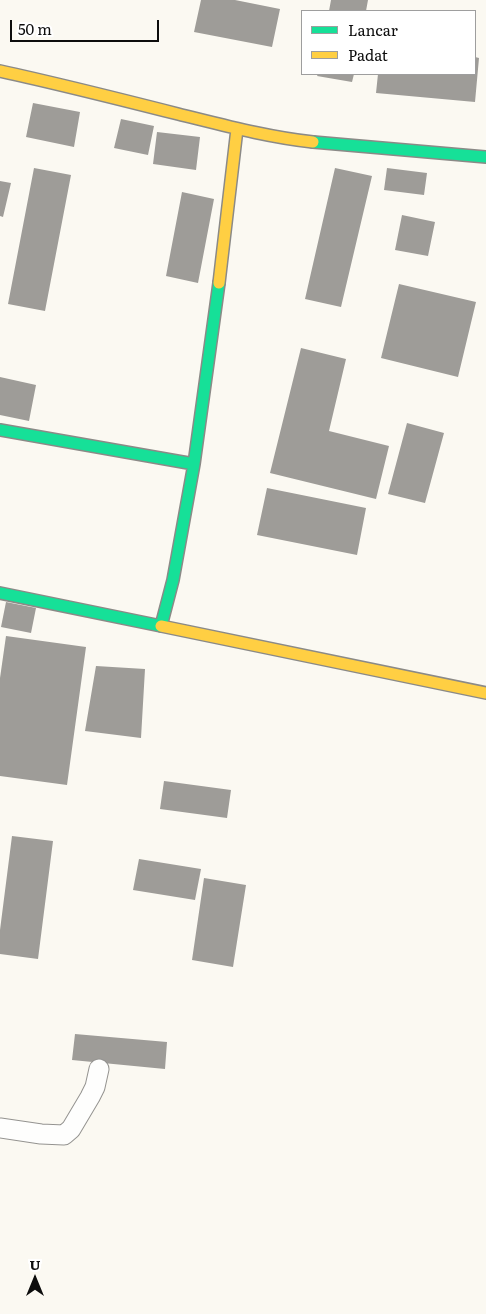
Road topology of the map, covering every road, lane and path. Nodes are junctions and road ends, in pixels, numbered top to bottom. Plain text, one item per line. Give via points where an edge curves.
1 (0, 71) edge
2 (237, 129) junction
3 (486, 157) edge
4 (0, 430) edge
5 (194, 464) junction
6 (0, 593) edge
7 (161, 626) junction
8 (486, 694) edge
9 (100, 1069) dead end
10 (0, 1128) edge

1 - 2 street
2 - 3 street via 285,139
2 - 5 street via 216,313
4 - 5 street
5 - 7 street via 173,580
6 - 7 street
7 - 8 street
9 - 10 street via 90,1097 64,1135

